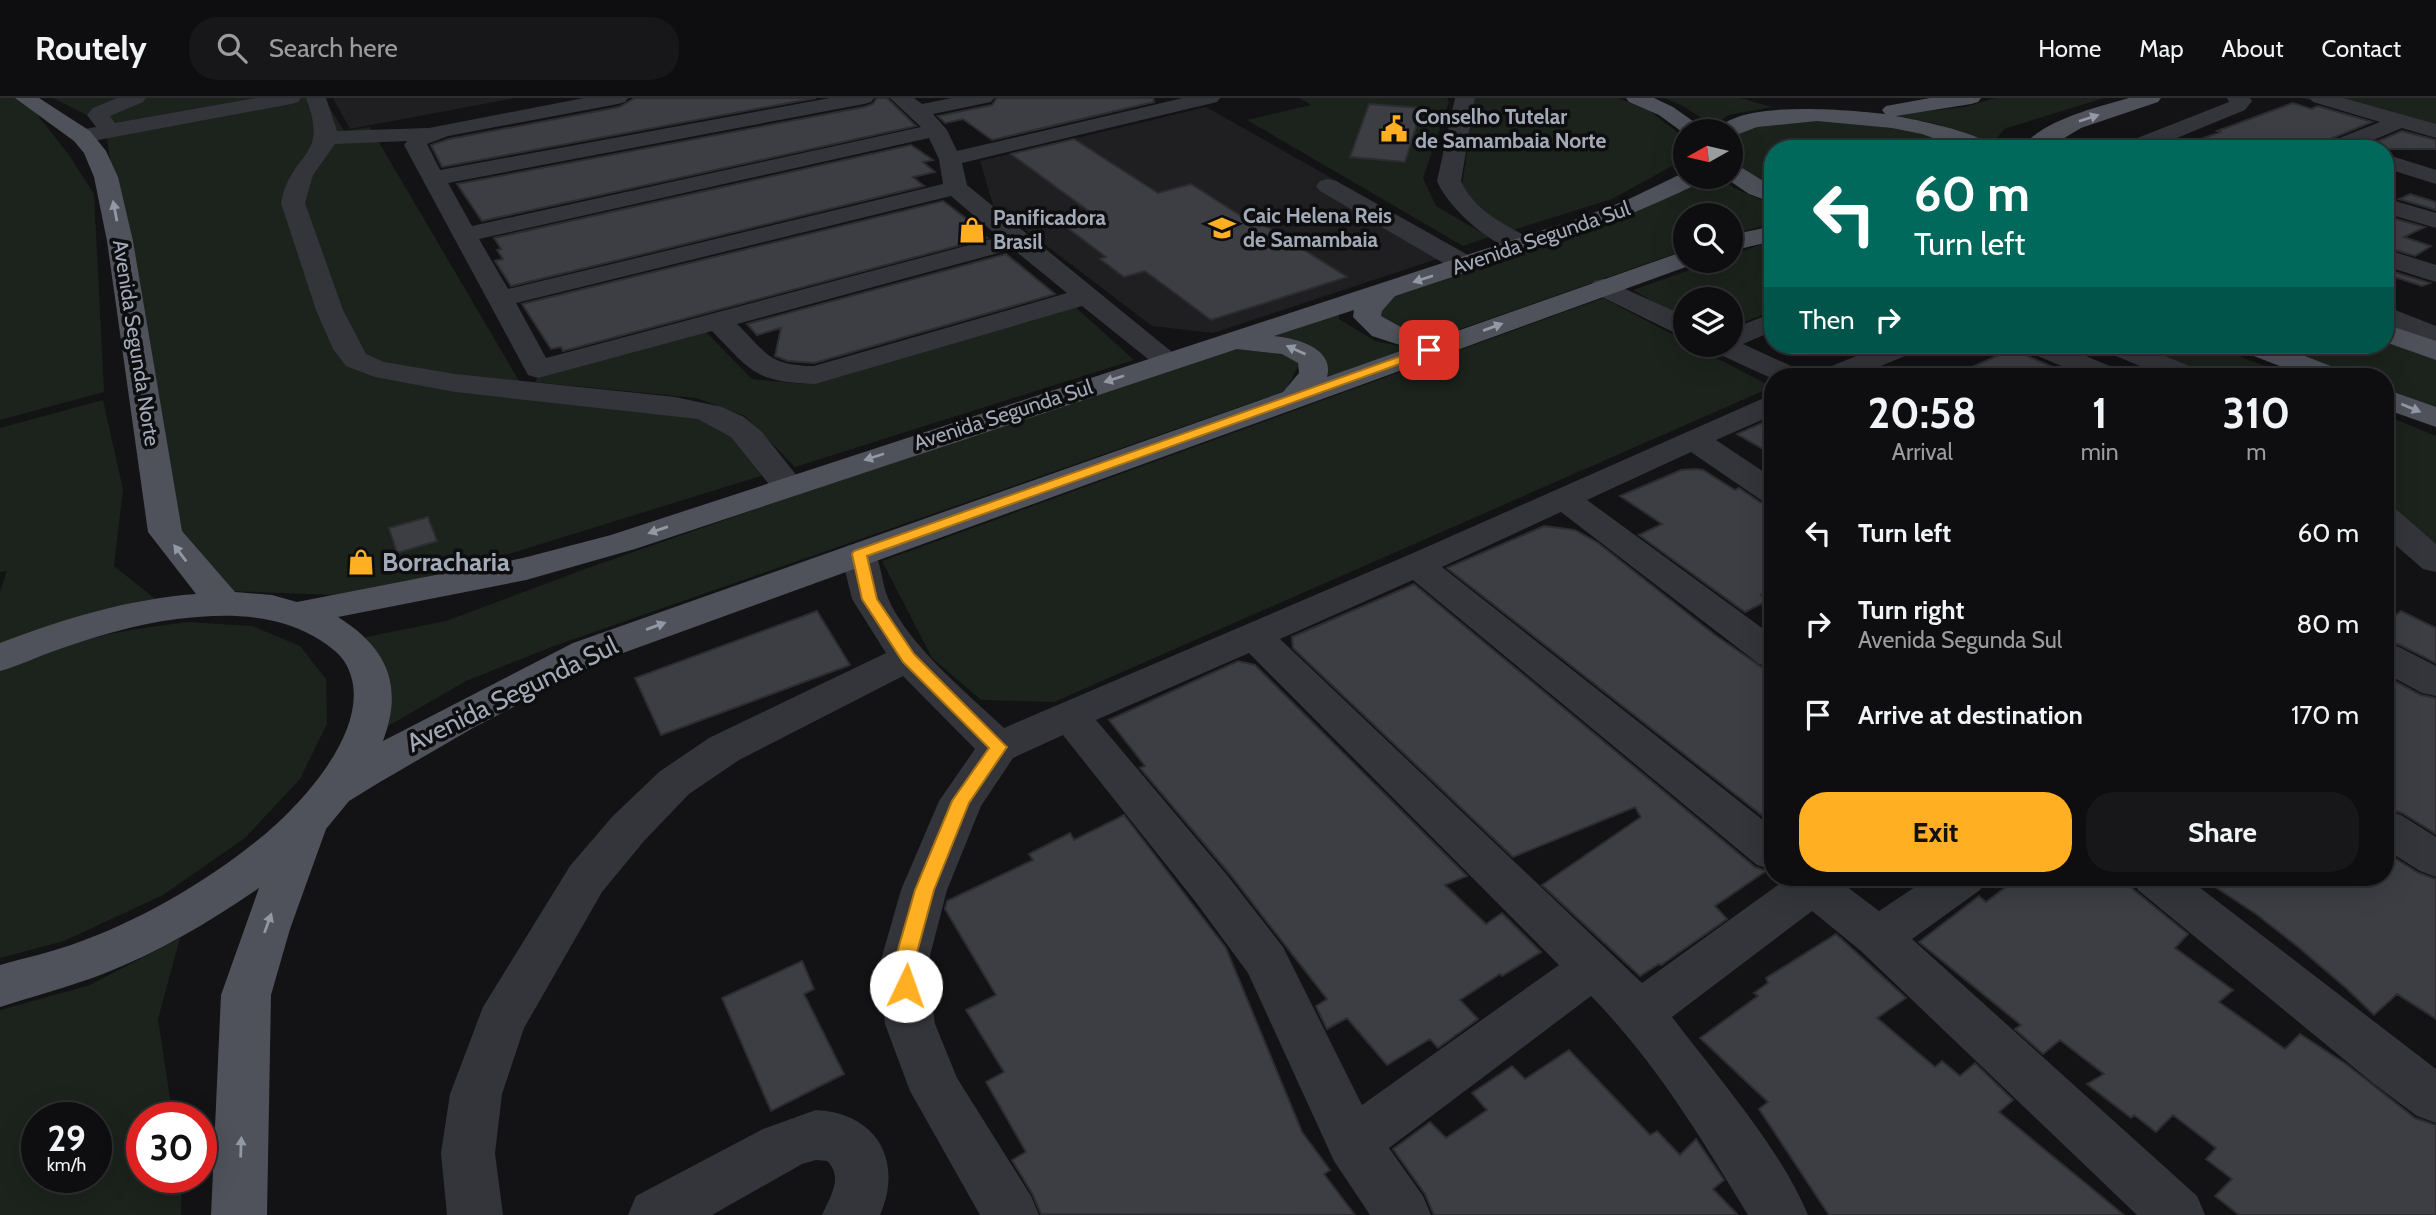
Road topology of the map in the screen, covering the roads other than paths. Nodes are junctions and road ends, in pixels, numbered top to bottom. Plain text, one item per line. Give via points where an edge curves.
1 (25, 98) edge
2 (136, 98) edge
3 (291, 98) edge
4 (618, 98) edge
5 (864, 98) edge
6 (984, 98) edge
7 (1210, 98) edge
8 (1465, 98) edge
9 (1636, 98) edge
10 (1773, 98) edge
11 (1970, 98) edge
12 (2151, 98) edge
13 (2237, 98) edge
14 (2320, 98) edge
15 (319, 103) edge
16 (1834, 111) junction
17 (918, 113) edge
18 (1857, 113) junction
19 (655, 116) dead end
20 (1678, 119) edge
21 (2400, 121) junction
22 (161, 122) junction
23 (1743, 122) edge
24 (2436, 131) edge
25 (96, 133) junction
26 (429, 134) junction
27 (672, 134) junction
28 (329, 138) junction
29 (1962, 140) edge
30 (2042, 140) edge
31 (2153, 140) edge
32 (2356, 140) edge
33 (950, 159) junction
34 (2394, 164) edge
35 (2436, 177) edge
36 (1743, 179) edge
37 (432, 180) junction
38 (1328, 186) dead end
39 (1673, 187) edge
40 (956, 188) junction
41 (1764, 192) edge
42 (2394, 208) edge
43 (2436, 221) edge
44 (465, 235) junction
45 (1764, 235) edge
46 (1017, 240) junction
47 (1743, 240) edge
48 (1523, 245) junction
49 (2394, 260) edge
50 (1673, 263) edge
51 (1466, 265) junction
52 (2436, 275) edge
53 (1603, 287) junction
54 (1384, 292) junction
55 (1087, 296) junction
56 (500, 299) junction
57 (2394, 318) edge
58 (717, 320) junction
59 (1673, 321) edge
60 (1764, 325) edge
61 (1743, 334) edge
62 (2394, 335) edge
63 (2436, 338) edge
64 (1233, 341) junction
65 (1451, 342) junction
66 (2436, 351) edge
67 (1885, 354) edge
68 (2057, 354) edge
69 (2136, 354) edge
70 (2274, 354) edge
71 (1743, 355) edge
72 (1168, 361) junction
73 (1772, 368) edge
74 (1851, 368) edge
75 (2090, 368) edge
76 (2170, 368) edge
77 (2310, 368) edge
78 (538, 369) junction
79 (516, 389) junction
80 (1295, 397) junction
81 (2394, 402) edge
82 (1764, 407) edge
83 (2436, 418) edge
84 (1693, 439) junction
85 (788, 486) junction
86 (1764, 487) edge
87 (1563, 498) junction
88 (2394, 525) edge
89 (859, 554) junction
90 (2436, 561) edge
91 (1417, 565) junction
92 (820, 568) junction
93 (870, 599) junction
94 (225, 604) junction
95 (300, 613) junction
96 (1253, 635) junction
97 (1764, 648) edge
98 (0, 658) edge
99 (908, 658) junction
100 (2394, 661) edge
101 (2436, 683) edge
102 (1069, 715) junction
103 (999, 747) junction
104 (321, 804) junction
105 (2394, 833) edge
106 (1764, 846) edge
107 (2436, 859) edge
108 (1801, 886) edge
109 (1813, 886) edge
110 (1951, 886) edge
111 (2165, 886) edge
112 (1878, 937) junction
113 (1595, 967) junction
114 (0, 986) edge
115 (1640, 1013) junction
116 (2436, 1099) edge
117 (1353, 1143) junction
118 (239, 1215) edge
119 (475, 1215) edge
120 (656, 1215) edge
121 (850, 1215) edge
122 (1011, 1215) edge
123 (1403, 1215) edge
124 (1780, 1215) edge
125 (2177, 1215) edge

1 - 25 main road, Avenida Segunda Norte
2 - 25 street via 100,112
3 - 22 street
4 - 26 street
5 - 27 street
6 - 17 street
7 - 33 street
8 - 48 street via 1449,181 1452,193 1465,209
9 - 20 main road
10 - 16 main road
11 - 18 main road
30 -> 12 main road via 2080,121
13 - 31 street via 2242,101 2238,106
14 - 21 street
15 - 22 street via 178,133 166,131
15 - 28 street
16 - 18 main road
16 - 23 main road via 1795,111
17 - 33 street
17 - 44 street
18 - 29 main road via 1927,126
19 - 27 street
21 - 24 street
21 - 32 street
22 - 25 street
94 -> 25 main road, Avenida Segunda Norte via 165,532 114,203 95,151
26 - 28 street
26 - 37 street via 415,145
27 - 37 street
28 - 79 street via 294,187 293,203 340,334 356,361 393,374
33 - 40 street
34 - 35 street
36 - 41 main road
37 - 44 street
38 - 51 street
39 - 48 main road, Avenida Segunda Sul via 1636,205
40 - 46 street
40 - 56 street
42 - 43 street
44 - 56 street
45 - 47 main road
46 - 55 street
46 - 58 street
48 - 51 main road, Avenida Segunda Sul
49 - 52 street
50 - 53 main road, Avenida Segunda Sul
51 -> 54 main road, Avenida Segunda Sul
53 - 59 street
65 -> 53 main road, Avenida Segunda Sul
54 - 64 main road, Avenida Segunda Sul
54 - 65 main road via 1368,309 1367,317 1374,326 1391,335
55 - 58 street via 815,375 764,367
55 - 72 street
56 - 78 street
57 - 63 street
58 - 78 street
60 - 61 street
62 - 66 main road
64 - 72 main road, Avenida Segunda Sul
80 -> 64 main road via 1314,374 1312,359 1289,346
65 - 80 main road, Avenida Segunda Sul
67 - 74 street
68 - 75 street
69 - 76 street
70 - 77 main road
71 - 73 street
72 -> 85 main road, Avenida Segunda Sul
78 - 79 street
79 - 85 street via 675,406 726,419 745,432
80 - 89 main road, Avenida Segunda Sul
81 -> 83 main road
82 - 84 street
84 - 86 street
84 - 87 street
85 -> 95 main road, Avenida Segunda Sul via 526,569
87 - 91 street
87 - 97 street
88 - 90 street
89 - 92 main road, Avenida Segunda Sul
89 - 93 street
91 - 96 street
91 - 106 street
92 - 93 street
104 -> 92 main road, Avenida Segunda Sul via 397,750 587,652
93 - 99 street
94 - 95 main road
94 - 98 main road via 131,615 79,628
95 - 104 main road via 334,628 358,650 371,677 372,710 360,748
96 - 102 street
96 - 113 street
99 - 103 street
99 - 119 street via 714,755 674,783 586,879 500,1021 476,1094 468,1153
100 - 101 street
102 - 103 street
102 - 117 street via 1266,961
103 - 122 street via 961,801 924,890 903,967 911,1024 936,1091
104 - 114 main road via 249,871 173,919 85,960
118 -> 104 main road via 246,995 266,929
105 - 107 street
108 - 115 street
109 - 112 street
110 - 112 street
111 - 116 street
112 - 125 street
113 - 115 street
113 - 117 street
115 - 124 street via 1727,1131
117 - 123 street
120 - 121 street via 786,1145 816,1135 838,1137 857,1154 865,1172

